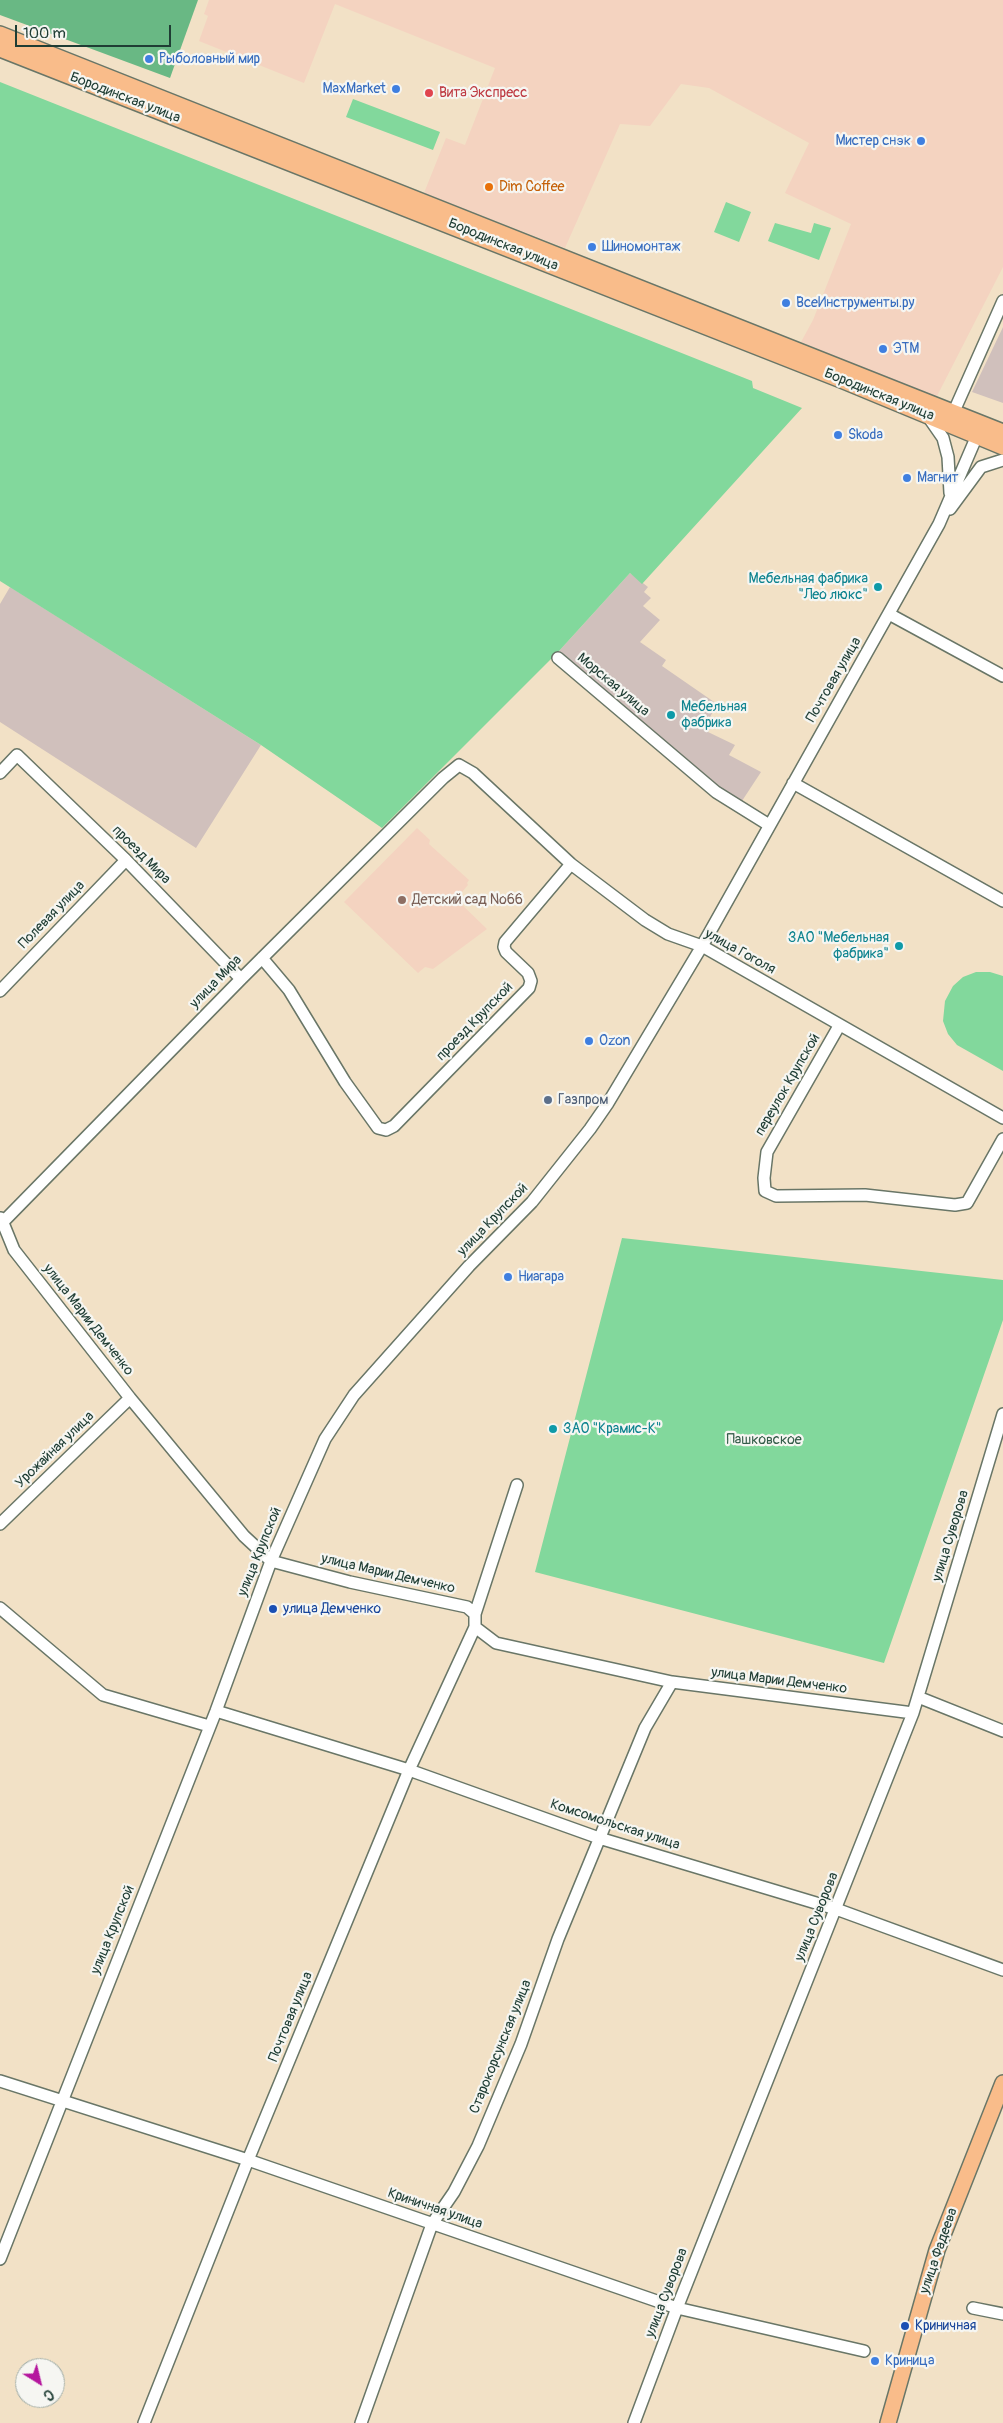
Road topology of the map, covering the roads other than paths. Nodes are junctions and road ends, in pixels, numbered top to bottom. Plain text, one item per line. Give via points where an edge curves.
1 (0, 34) edge
2 (0, 48) edge
3 (1003, 301) edge
4 (926, 414) junction
5 (951, 418) junction
6 (980, 430) junction
7 (1003, 432) edge
8 (1003, 447) edge
9 (1003, 460) edge
10 (950, 496) junction
11 (939, 524) junction
12 (889, 614) junction
13 (558, 658) dead end
14 (1003, 676) edge
15 (459, 765) joint
16 (0, 773) edge
17 (793, 783) junction
18 (769, 825) junction
19 (126, 860) junction
20 (571, 864) junction
21 (1003, 901) edge
22 (702, 946) junction
23 (262, 958) junction
24 (241, 979) junction
25 (0, 992) edge
26 (839, 1026) junction
27 (1003, 1118) edge
28 (1003, 1138) edge
29 (1, 1222) edge
30 (130, 1398) junction
31 (1003, 1414) edge
32 (517, 1485) dead end
33 (0, 1524) edge
34 (271, 1561) junction
35 (0, 1608) edge
36 (475, 1614) junction
37 (475, 1627) junction
38 (672, 1682) junction
39 (918, 1697) junction
40 (216, 1711) junction
41 (914, 1713) junction
42 (209, 1726) junction
43 (1003, 1731) edge
44 (409, 1770) junction
45 (599, 1838) junction
46 (836, 1909) junction
47 (1003, 1970) edge
48 (0, 2082) edge
49 (1003, 2083) edge
50 (60, 2101) junction
51 (248, 2160) junction
52 (432, 2224) junction
53 (0, 2259) edge
54 (677, 2308) junction
55 (973, 2308) dead end
56 (1003, 2314) edge
57 (864, 2351) dead end
58 (144, 2423) edge
59 (361, 2423) edge
60 (634, 2423) edge
61 (888, 2423) edge

1 - 5 main road, Бородинская улица
2 - 4 main road, Бородинская улица
3 - 5 street
4 - 5 main road, Бородинская улица
4 - 10 street via 943,438 948,457
5 - 6 main road, Бородинская улица
6 - 7 main road, Бородинская улица
6 - 8 main road, Бородинская улица
6 - 10 street, Почтовая улица
9 - 11 street via 981,467
10 - 11 street, Почтовая улица
11 - 12 street, Почтовая улица
12 - 14 street
12 - 17 street, Почтовая улица
13 - 18 street, Морская улица via 716,792
15 - 20 street, улица Гоголя via 473,773
15 - 23 street, улица Мира
16 - 19 street, проезд Мира via 17,754
17 - 18 street, Почтовая улица
17 - 21 street
18 - 22 street, Почтовая улица
19 - 24 street, проезд Мира
19 - 25 street, Полевая улица
20 - 22 street, улица Гоголя via 645,920 668,934
20 - 23 street, проезд Крупской via 505,942 506,952 528,973 532,981 529,988 394,1126 386,1130 378,1128 345,1082 289,990
22 - 26 street, улица Гоголя
22 - 34 street, улица Крупской via 590,1129 532,1202 469,1266 354,1395 325,1439
23 - 24 street, улица Мира
24 - 29 street, улица Мира
26 - 27 street, улица Гоголя
26 - 28 street, переулок Крупской via 767,1152 765,1190 776,1196 866,1194 955,1205 967,1202
29 - 30 street, улица Марии Демченко via 13,1249
30 - 33 street, Урожайная улица
30 - 34 street, улица Марии Демченко via 244,1536
31 - 39 street, улица Суворова
32 - 36 street
34 - 36 street, улица Марии Демченко via 467,1607
34 - 40 street, улица Крупской
35 - 42 street via 103,1695
36 - 37 street
37 - 38 street, улица Марии Демченко via 496,1643
37 - 44 street, Почтовая улица
38 - 41 street, улица Марии Демченко
38 - 45 street, Старокорсунская улица via 645,1728
39 - 41 street, улица Суворова
39 - 43 street
40 - 42 street, улица Крупской
40 - 44 street, Комсомольская улица
41 - 46 street, улица Суворова
42 - 50 street, улица Крупской
44 - 45 street, Комсомольская улица
44 - 51 street, Почтовая улица
45 - 46 street, Комсомольская улица
45 - 52 street, Старокорсунская улица via 521,2044 481,2137 454,2192
46 - 47 street, Комсомольская улица
46 - 54 street, улица Суворова
48 - 50 street, Криничная улица
49 - 61 main road, улица Фадеева via 937,2250
50 - 51 street, Криничная улица
50 - 53 street, улица Крупской
51 - 52 street, Криничная улица
51 - 58 street, Почтовая улица
52 - 54 street, Криничная улица
52 - 59 street, Старокорсунская улица
54 - 57 street, Криничная улица
54 - 60 street, улица Суворова
55 - 56 street

